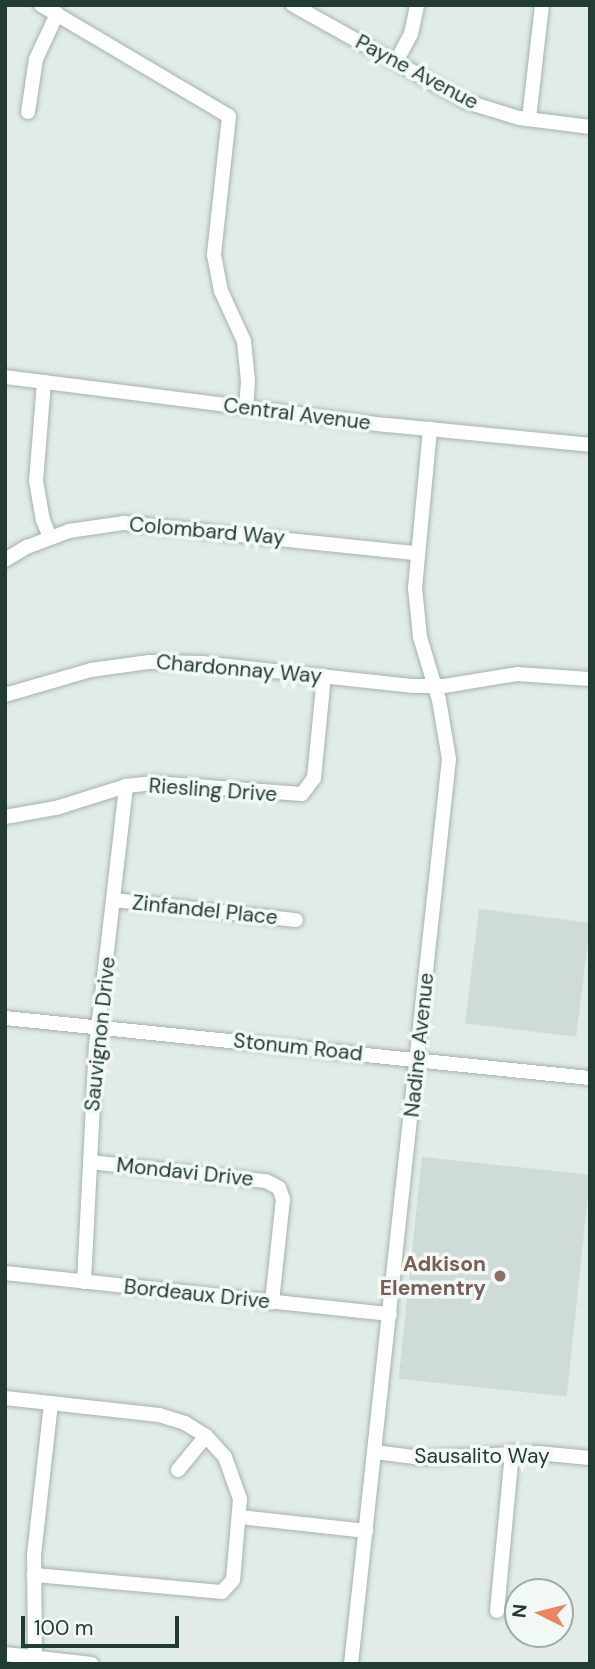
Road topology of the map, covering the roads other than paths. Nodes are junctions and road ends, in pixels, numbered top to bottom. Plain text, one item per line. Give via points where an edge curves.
1 (41, 5) edge
2 (293, 5) edge
3 (417, 5) edge
4 (542, 5) edge
5 (57, 14) junction
6 (396, 62) junction
7 (28, 112) dead end
8 (530, 119) junction
9 (590, 127) edge
10 (5, 377) edge
11 (44, 382) junction
12 (246, 408) junction
13 (430, 429) junction
14 (590, 445) edge
15 (50, 537) junction
16 (416, 553) junction
17 (5, 560) edge
18 (324, 676) junction
19 (590, 679) edge
20 (434, 686) junction
21 (5, 695) edge
22 (126, 786) junction
23 (5, 817) edge
24 (114, 900) junction
25 (296, 920) dead end
26 (5, 1018) edge
27 (100, 1027) junction
28 (418, 1060) junction
29 (590, 1078) edge
30 (90, 1162) junction
31 (5, 1273) edge
32 (84, 1282) junction
33 (272, 1302) junction
34 (390, 1314) junction
35 (5, 1398) edge
36 (51, 1403) junction
37 (206, 1436) junction
38 (375, 1452) junction
39 (512, 1452) junction
40 (590, 1458) edge
41 (178, 1470) dead end
42 (240, 1517) junction
43 (366, 1531) junction
44 (34, 1575) junction
45 (497, 1611) dead end
46 (5, 1654) edge
47 (36, 1661) edge
48 (91, 1664) edge
49 (351, 1664) edge

1 - 5 street
2 - 6 street, Payne Avenue
3 - 6 street via 411,34
4 - 8 street
5 - 7 street via 36,59
5 - 12 street via 229,116 214,255 221,291 244,341
6 - 8 street, Payne Avenue via 467,102
8 - 9 street, Payne Avenue
10 - 11 street, Central Avenue
11 - 12 street, Central Avenue
11 - 15 street via 36,481
12 - 13 street, Central Avenue
13 - 14 street, Central Avenue
13 - 16 street, Nadine Avenue
15 - 16 street, Colombard Way via 98,524 124,523
15 - 17 street, Colombard Way
16 - 20 street, Nadine Avenue via 416,612
18 - 20 street, Chardonnay Way
18 - 21 street, Chardonnay Way via 149,662 91,670
18 - 22 street, Riesling Drive via 314,778 302,794 176,783
19 - 20 street, Chardonnay Way via 517,674
20 - 28 street, Nadine Avenue via 449,759
22 - 23 street, Riesling Drive via 56,808
22 - 24 street, Sauvignon Drive
24 - 25 street, Zinfandel Place
24 - 27 street, Sauvignon Drive
26 - 27 street, Stonum Road
27 - 28 street, Stonum Road
27 - 30 street, Sauvignon Drive
28 - 29 street, Stonum Road
28 - 34 street, Nadine Avenue
30 - 32 street, Sauvignon Drive
30 - 33 street, Mondavi Drive via 266,1181 279,1188 283,1199
31 - 32 street, Bordeaux Drive
32 - 33 street, Bordeaux Drive
33 - 34 street, Bordeaux Drive
34 - 38 street, Nadine Avenue
35 - 36 street
36 - 37 street via 159,1415
36 - 44 street
37 - 41 street
37 - 42 street via 231,1469
38 - 39 street, Sausalito Way via 421,1458
38 - 43 street, Nadine Avenue
39 - 40 street, Sausalito Way
39 - 45 street
42 - 43 street
42 - 44 street via 233,1580 216,1594
43 - 49 street, Nadine Avenue
44 - 47 street
46 - 47 street
47 - 48 street

